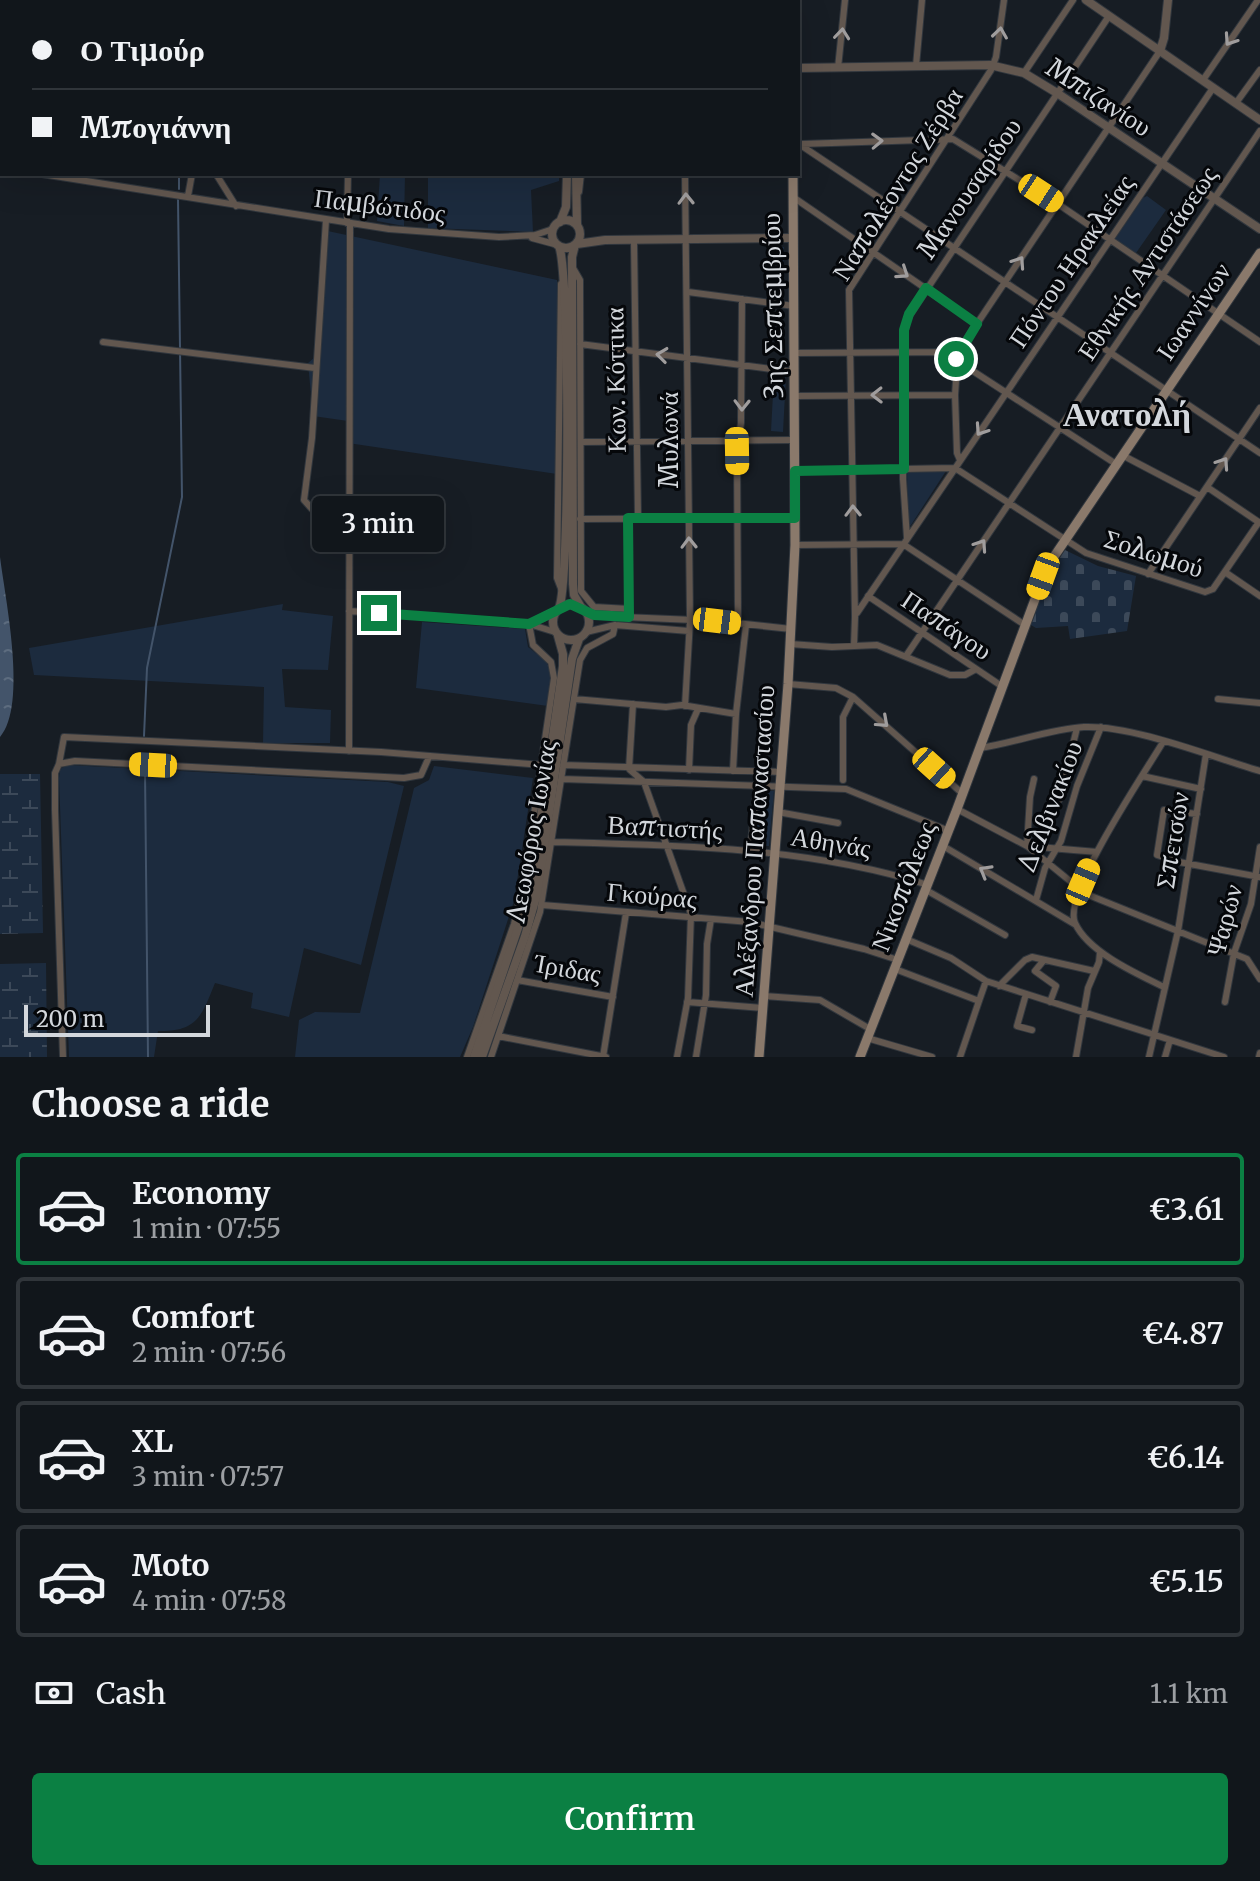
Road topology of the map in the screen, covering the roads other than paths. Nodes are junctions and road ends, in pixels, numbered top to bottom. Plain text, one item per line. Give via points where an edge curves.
1 (845, 0) edge
2 (922, 0) edge
3 (1004, 0) edge
4 (1073, 0) edge
5 (1086, 0) edge
6 (1168, 0) edge
7 (1258, 0) edge
8 (1109, 16) junction
9 (1160, 51) junction
10 (994, 65) junction
11 (916, 66) junction
12 (800, 68) edge
13 (838, 68) junction
14 (1260, 70) edge
15 (1024, 73) junction
16 (1203, 80) junction
17 (1213, 88) junction
18 (1057, 93) junction
19 (1236, 103) junction
20 (1260, 120) edge
21 (1109, 127) junction
22 (1260, 131) edge
23 (949, 138) junction
24 (800, 144) edge
25 (800, 145) edge
26 (1162, 163) junction
27 (1005, 170) junction
28 (55, 176) edge
29 (192, 176) edge
30 (217, 176) edge
31 (348, 176) edge
32 (567, 176) edge
33 (578, 176) edge
34 (685, 176) edge
35 (793, 176) edge
36 (188, 196) junction
37 (793, 197) junction
38 (1215, 199) junction
39 (1058, 204) junction
40 (236, 206) junction
41 (901, 212) junction
42 (326, 220) junction
43 (348, 224) junction
44 (557, 225) junction
45 (578, 228) junction
46 (1260, 229) edge
47 (525, 236) junction
48 (793, 238) junction
49 (605, 240) junction
50 (1110, 240) junction
51 (687, 241) junction
52 (634, 242) junction
53 (576, 244) junction
54 (558, 246) junction
55 (953, 248) junction
56 (874, 253) junction
57 (1260, 253) edge
58 (573, 268) junction
59 (1163, 275) junction
60 (1005, 283) junction
61 (926, 288) junction
62 (688, 292) junction
63 (742, 299) junction
64 (794, 306) junction
65 (1218, 312) junction
66 (1057, 317) junction
67 (977, 324) junction
68 (1260, 328) edge
69 (1257, 340) edge
70 (103, 342) dead end
71 (580, 344) junction
72 (634, 352) junction
73 (850, 352) junction
74 (903, 352) junction
75 (1111, 352) junction
76 (794, 353) junction
77 (957, 356) junction
78 (688, 358) junction
79 (742, 366) junction
80 (315, 368) junction
81 (794, 372) junction
82 (1166, 389) junction
83 (1006, 393) junction
84 (904, 395) junction
85 (955, 395) junction
86 (795, 396) junction
87 (851, 396) junction
88 (1260, 408) edge
89 (1060, 428) junction
90 (1239, 439) junction
91 (795, 440) junction
92 (688, 441) junction
93 (739, 441) junction
94 (581, 442) junction
95 (636, 442) junction
96 (1260, 453) edge
97 (1119, 459) junction
98 (960, 460) junction
99 (955, 468) junction
100 (904, 469) junction
101 (852, 470) junction
102 (795, 471) junction
103 (1207, 487) junction
104 (1200, 496) junction
105 (1009, 504) junction
106 (350, 516) junction
107 (628, 518) junction
108 (638, 518) junction
109 (688, 518) junction
110 (738, 518) junction
111 (795, 518) junction
112 (580, 519) junction
113 (1260, 522) edge
114 (1064, 540) junction
115 (905, 541) junction
116 (854, 544) junction
117 (795, 545) junction
118 (1225, 572) junction
119 (1148, 574) junction
120 (958, 580) junction
121 (868, 596) junction
122 (1260, 596) edge
123 (557, 610) junction
124 (584, 610) junction
125 (349, 611) junction
126 (629, 613) junction
127 (855, 617) junction
128 (690, 621) junction
129 (529, 624) junction
130 (742, 624) junction
131 (615, 625) junction
132 (1025, 625) junction
133 (791, 629) junction
134 (689, 631) junction
135 (586, 632) junction
136 (922, 632) junction
137 (557, 634) junction
138 (579, 639) junction
139 (790, 644) junction
140 (854, 645) junction
141 (906, 656) junction
142 (976, 669) junction
143 (788, 684) junction
144 (1003, 687) junction
145 (853, 697) junction
146 (574, 699) junction
147 (1218, 699) dead end
148 (1260, 703) edge
149 (633, 704) junction
150 (685, 706) junction
151 (698, 709) junction
152 (736, 714) junction
153 (1101, 727) junction
154 (1077, 728) junction
155 (1163, 742) junction
156 (980, 748) junction
157 (349, 751) junction
158 (1206, 754) junction
159 (429, 757) junction
160 (59, 764) junction
161 (552, 765) junction
162 (629, 769) junction
163 (689, 770) junction
164 (733, 771) junction
165 (1260, 771) edge
166 (782, 772) junction
167 (1142, 776) junction
168 (562, 779) junction
169 (1034, 779) dead end
170 (843, 780) dead end
171 (644, 782) junction
172 (757, 785) junction
173 (780, 786) junction
174 (1201, 789) junction
175 (963, 794) junction
176 (1059, 800) dead end
177 (957, 809) junction
178 (778, 812) junction
179 (1197, 814) junction
180 (838, 823) dead end
181 (949, 831) junction
182 (552, 842) junction
183 (943, 846) junction
184 (1027, 846) junction
185 (667, 847) junction
186 (1260, 847) edge
187 (1057, 848) junction
188 (750, 852) junction
189 (1097, 852) junction
190 (775, 853) junction
191 (1048, 863) junction
192 (1189, 864) junction
193 (1258, 877) edge
194 (927, 887) junction
195 (1080, 891) junction
196 (1036, 900) junction
197 (542, 905) junction
198 (626, 913) junction
199 (692, 918) junction
200 (711, 919) junction
201 (1076, 925) junction
202 (769, 926) junction
203 (1178, 931) junction
204 (1005, 935) dead end
205 (906, 939) junction
206 (1100, 951) junction
207 (1234, 953) junction
208 (1044, 960) junction
209 (896, 964) junction
210 (1094, 971) junction
211 (1260, 979) edge
212 (517, 980) junction
213 (986, 981) junction
214 (999, 986) junction
215 (1164, 987) junction
216 (1026, 994) junction
217 (764, 996) junction
218 (613, 997) junction
219 (979, 1001) junction
220 (687, 1002) junction
221 (1050, 1002) junction
222 (1225, 1002) dead end
223 (705, 1003) junction
224 (763, 1008) junction
225 (1083, 1013) junction
226 (1009, 1017) dead end
227 (1019, 1020) junction
228 (1032, 1030) dead end
229 (868, 1033) junction
230 (1153, 1035) junction
231 (498, 1036) junction
232 (1170, 1040) junction
233 (63, 1057) edge
234 (467, 1057) edge
235 (474, 1057) edge
236 (482, 1057) edge
237 (491, 1057) edge
238 (604, 1057) edge
239 (677, 1057) edge
240 (696, 1057) edge
241 (759, 1057) edge
242 (860, 1057) edge
243 (932, 1057) edge
244 (960, 1057) edge
245 (1076, 1057) edge
246 (1149, 1057) edge
247 (1165, 1057) edge
248 (1224, 1057) edge

13 -> 1 street
2 - 11 street
10 -> 3 street
4 - 15 street
5 - 8 street
6 - 9 street
7 -> 16 street
8 - 9 street
8 - 18 street, Μανουσαρίδου
9 - 16 street
9 - 21 street
10 - 11 street, Μπιζανίου
10 - 15 street, Μπιζανίου
10 - 23 street, Ναπολέοντος Ζέρβα
11 - 13 street, Μπιζανίου
12 - 13 street, Μπιζανίου
14 - 19 street
15 - 18 street, Μπιζανίου
16 - 17 street
17 - 19 street
17 - 26 street, Πόντου Ηρακλείας
18 - 21 street, Μπιζανίου
18 - 27 street, Μανουσαρίδου
19 - 20 street
21 - 26 street, Μπιζανίου
21 - 39 street
22 - 38 street, Εθνικής Αντιστάσεως
24 -> 23 street
23 - 27 street
23 - 41 street, Ναπολέοντος Ζέρβα
25 - 41 street
26 - 38 street, Μπιζανίου
26 - 50 street, Πόντου Ηρακλείας
27 - 39 street
27 - 55 street, Μανουσαρίδου
28 - 36 street, Παμβώτιδος
29 - 36 street
30 - 40 street
31 - 43 street
32 - 44 street via 566,207
33 - 45 street
51 -> 34 street, Μυλωνά
35 - 37 main road, 3ης Σεπτεμβρίου
36 - 40 street, Παμβώτιδος
37 - 48 main road, 3ης Σεπτεμβρίου
37 - 56 street
38 - 46 street, Μπιζανίου
38 - 59 street, Εθνικής Αντιστάσεως
39 - 50 street
60 -> 39 street
40 - 42 street, Παμβώτιδος
41 - 55 street
41 - 56 street, Ναπολέοντος Ζέρβα
42 - 43 street, Παμβώτιδος
42 - 80 street
43 - 47 street, Παμβώτιδος
43 - 106 street
44 - 45 street via 569,221
44 - 47 street, Παμβώτιδος
44 - 54 street via 553,237
45 - 49 street
45 - 53 street
47 - 54 street, Παμβώτιδος
48 - 51 street
48 - 64 main road, 3ης Σεπτεμβρίου
49 - 52 street
49 - 53 street
50 - 59 street
50 - 66 street, Πόντου Ηρακλείας
51 - 52 street
51 - 62 street, Μυλωνά
52 - 72 street, Κων. Κόττικα
53 - 54 street
53 - 58 street
54 - 123 street, Λεωφόρος Ιωνίας via 564,277 566,445 563,594
55 - 60 street
55 - 61 street, Μανουσαρίδου
56 -> 61 street
56 - 73 street, Ναπολέοντος Ζέρβα via 849,290
57 - 65 main road, Ιωαννίνων
58 - 71 street via 580,280
58 - 124 street via 573,584
59 - 65 street
59 - 75 street, Εθνικής Αντιστάσεως
60 - 66 street
60 - 67 street
61 - 67 street
61 - 74 street, Μανουσαρίδου via 907,319
62 - 63 street
62 - 78 street, Μυλωνά
63 - 64 street
63 - 79 street
64 - 76 main road, 3ης Σεπτεμβρίου
65 - 69 street
65 - 82 main road, Ιωαννίνων
66 - 75 street
66 - 83 street, Πόντου Ηρακλείας
67 - 77 street
68 - 69 street
70 - 80 street
71 - 72 street
71 - 94 street
78 -> 72 street
72 - 95 street, Κων. Κόττικα
73 - 74 street
73 - 76 street
73 - 87 street, Ναπολέοντος Ζέρβα
74 - 77 street
74 - 84 street, Μανουσαρίδου
75 - 82 street
75 - 89 street, Εθνικής Αντιστάσεως
76 - 81 main road, 3ης Σεπτεμβρίου
77 - 83 street
77 - 85 street
78 - 79 street
78 - 92 street, Μυλωνά
79 - 81 street
79 -> 93 street
80 - 106 street via 304,500 310,508
81 - 86 main road, 3ης Σεπτεμβρίου
82 - 90 street
82 - 97 main road, Ιωαννίνων
83 - 89 street
83 -> 98 street, Πόντου Ηρακλείας
84 - 85 street
84 -> 87 street
84 - 100 street, Μανουσαρίδου
85 - 98 street
86 - 87 street
86 - 91 main road, 3ης Σεπτεμβρίου
87 - 101 street, Ναπολέοντος Ζέρβα
88 - 90 street
89 - 97 street
89 - 105 street, Εθνικής Αντιστάσεως
90 - 96 street
103 -> 90 street
91 - 93 street
91 - 102 main road, 3ης Σεπτεμβρίου
92 - 93 street
92 - 95 street
92 - 109 street, Μυλωνά
93 - 110 street
94 - 95 street
94 - 112 street
95 - 108 street, Κων. Κόττικα
97 - 104 street
97 - 114 main road, Ιωαννίνων
98 - 99 street, Πόντου Ηρακλείας
99 - 100 street
99 - 105 street, Σολωμού
99 - 115 street, Πόντου Ηρακλείας
100 - 101 street
100 - 115 street, Μανουσαρίδου
101 - 102 street
116 -> 101 street, Ναπολέοντος Ζέρβα
102 - 111 main road, 3ης Σεπτεμβρίου
103 - 104 street
103 - 113 street
104 - 119 street
105 - 114 street, Σολωμού
120 -> 105 street, Εθνικής Αντιστάσεως
106 - 125 street
107 - 108 street
107 - 112 street
107 - 126 street
108 - 109 street
109 - 110 street
128 -> 109 street, Μυλωνά
110 - 111 street
110 - 130 street
111 - 117 main road, 3ης Σεπτεμβρίου
112 - 126 street via 581,591 594,607
113 - 118 street
114 - 119 street, Σολωμού via 1097,558
114 - 132 main road, Ιωαννίνων via 1043,576
115 - 116 street
115 - 120 street
115 - 121 street, Πόντου Ηρακλείας
116 - 117 street
116 - 127 street, Ναπολέοντος Ζέρβα
117 - 133 main road, 3ης Σεπτεμβρίου
118 - 119 street, Σολωμού via 1208,592
118 - 122 street
120 - 132 street
120 - 136 street, Εθνικής Αντιστάσεως
121 - 127 street, Πόντου Ηρακλείας
121 - 136 street, Παπάγου
123 - 124 street via 570,604
123 - 129 street
123 - 137 street, Λεωφόρος Ιωνίας via 552,622
124 - 126 street via 600,616
124 - 135 street
125 - 129 street
125 - 157 street
126 - 128 street
127 - 140 street, Ναπολέοντος Ζέρβα
128 - 130 street
128 - 134 street, Μυλωνά
129 - 137 street
129 - 161 street via 533,645 554,669
130 - 133 street
130 - 152 street
131 - 134 street
131 - 135 street
131 - 146 street, Λεωφόρος Ιωνίας via 613,634 583,653
132 - 144 main road, Ιωαννίνων
133 - 139 main road, Αλέξανδρου Παπαναστασίου
134 - 150 street, Μυλωνά
135 - 138 street
136 - 141 street, Εθνικής Αντιστάσεως
136 - 142 street, Παπάγου
137 - 138 street via 568,641
137 - 161 street, Λεωφόρος Ιωνίας via 563,666
138 - 161 street, Λεωφόρος Ιωνίας
139 - 140 street
139 - 143 main road, Αλέξανδρου Παπαναστασίου
140 - 141 street via 882,646
141 - 142 street via 950,675
142 - 144 street, Παπάγου
143 - 145 street via 836,688
143 - 166 main road, Αλέξανδρου Παπαναστασίου
144 - 156 main road, Νικοπόλεως
145 - 170 street via 843,717
145 -> 175 street
146 - 149 street
146 - 161 street, Λεωφόρος Ιωνίας
147 - 148 street
149 - 150 street
149 - 162 street
150 - 151 street
151 - 152 street
151 - 163 street via 691,722
152 - 164 street
153 - 154 street
153 - 155 street
153 - 187 street, Δελβινακίου
154 - 156 street
154 - 176 street
155 - 158 street
155 - 167 street
156 - 175 main road, Νικοπόλεως
157 - 159 street
157 - 160 street via 64,737
158 - 165 street
158 - 174 street, Σπετσών
159 - 160 street via 421,775 404,778
159 - 161 street
160 - 233 street via 55,810
161 - 162 street
161 - 168 street, Λεωφόρος Ιωνίας
161 - 234 street via 522,894
161 - 235 street via 530,893
161 - 236 street via 535,905
162 - 163 street
162 - 171 street
163 - 164 street
164 - 166 street
166 - 173 main road, Αλέξανδρου Παπαναστασίου
167 - 174 street
167 - 189 street
168 - 171 street
168 - 182 street, Λεωφόρος Ιωνίας
169 - 184 street
171 - 172 street
171 - 185 street
172 - 173 street
172 - 188 street
173 - 178 main road, Αλέξανδρου Παπαναστασίου
173 - 181 street via 853,790
174 - 179 street, Σπετσών
175 - 177 main road, Νικοπόλεως
177 - 181 main road, Νικοπόλεως
177 - 184 street
178 - 180 street
178 - 190 main road, Αλέξανδρου Παπαναστασίου
179 - 192 street, Σπετσών
179 - 192 street via 1162,814 1156,854
181 - 183 main road, Νικοπόλεως
182 - 185 street, Βαπτιστής
182 - 197 street, Λεωφόρος Ιωνίας
183 - 194 main road, Νικοπόλεως
196 -> 183 street
184 - 187 street
184 - 191 street
185 - 188 street, Βαπτιστής
185 - 199 street
186 - 193 street, Ψαρών
187 - 189 street
187 - 191 street, Δελβινακίου
188 - 190 street, Βαπτιστής
189 - 195 street
190 - 194 street, Αθηνάς via 875,869
190 - 202 main road, Αλέξανδρου Παπαναστασίου
191 - 195 street
191 - 196 street, Δελβινακίου
192 - 193 street
192 - 203 street, Σπετσών
193 - 207 street, Ψαρών
194 - 204 street, Αθηνάς
194 - 205 main road, Νικοπόλεως
195 - 201 street
195 - 203 street
196 - 201 street
197 - 198 street, Γκούρας
197 - 212 street, Λεωφόρος Ιωνίας
198 - 199 street, Γκούρας
198 - 218 street
199 - 200 street, Γκούρας
199 - 220 street
200 - 202 street, Γκούρας
200 - 223 street
201 - 206 street
202 - 209 street, Γκούρας via 864,949
202 - 217 main road, Αλέξανδρου Παπαναστασίου
203 - 207 street
203 - 215 street, Σπετσών
205 - 209 main road, Νικοπόλεως
205 - 213 street via 951,958
206 - 210 street
206 - 215 street
207 - 211 street via 1247,959
207 - 222 street, Ψαρών
208 - 210 street
208 - 214 street via 1028,959
208 - 221 street via 1035,971 1056,986
209 - 219 street, Γκούρας
209 - 229 main road, Νικοπόλεως
210 - 225 street
212 - 218 street, Ίριδας
212 - 231 street, Λεωφόρος Ιωνίας
213 - 214 street
213 - 219 street
214 - 216 street
215 - 230 street, Σπετσών
216 - 221 street
216 - 227 street
217 - 224 main road, Αλέξανδρου Παπαναστασίου
217 - 229 street via 820,1000
218 - 238 street
219 - 244 street
220 - 223 street
220 - 239 street
221 - 225 street
223 - 224 street
223 - 240 street
224 - 241 main road, Αλέξανδρου Παπαναστασίου
225 - 230 street
225 - 245 street
226 - 227 street
227 - 228 street via 1017,1026
229 - 242 main road, Νικοπόλεως
229 - 243 street
230 - 232 street
230 - 246 street, Σπετσών
231 - 237 street, Λεωφόρος Ιωνίας
231 - 238 street
232 - 247 street
232 - 248 street

